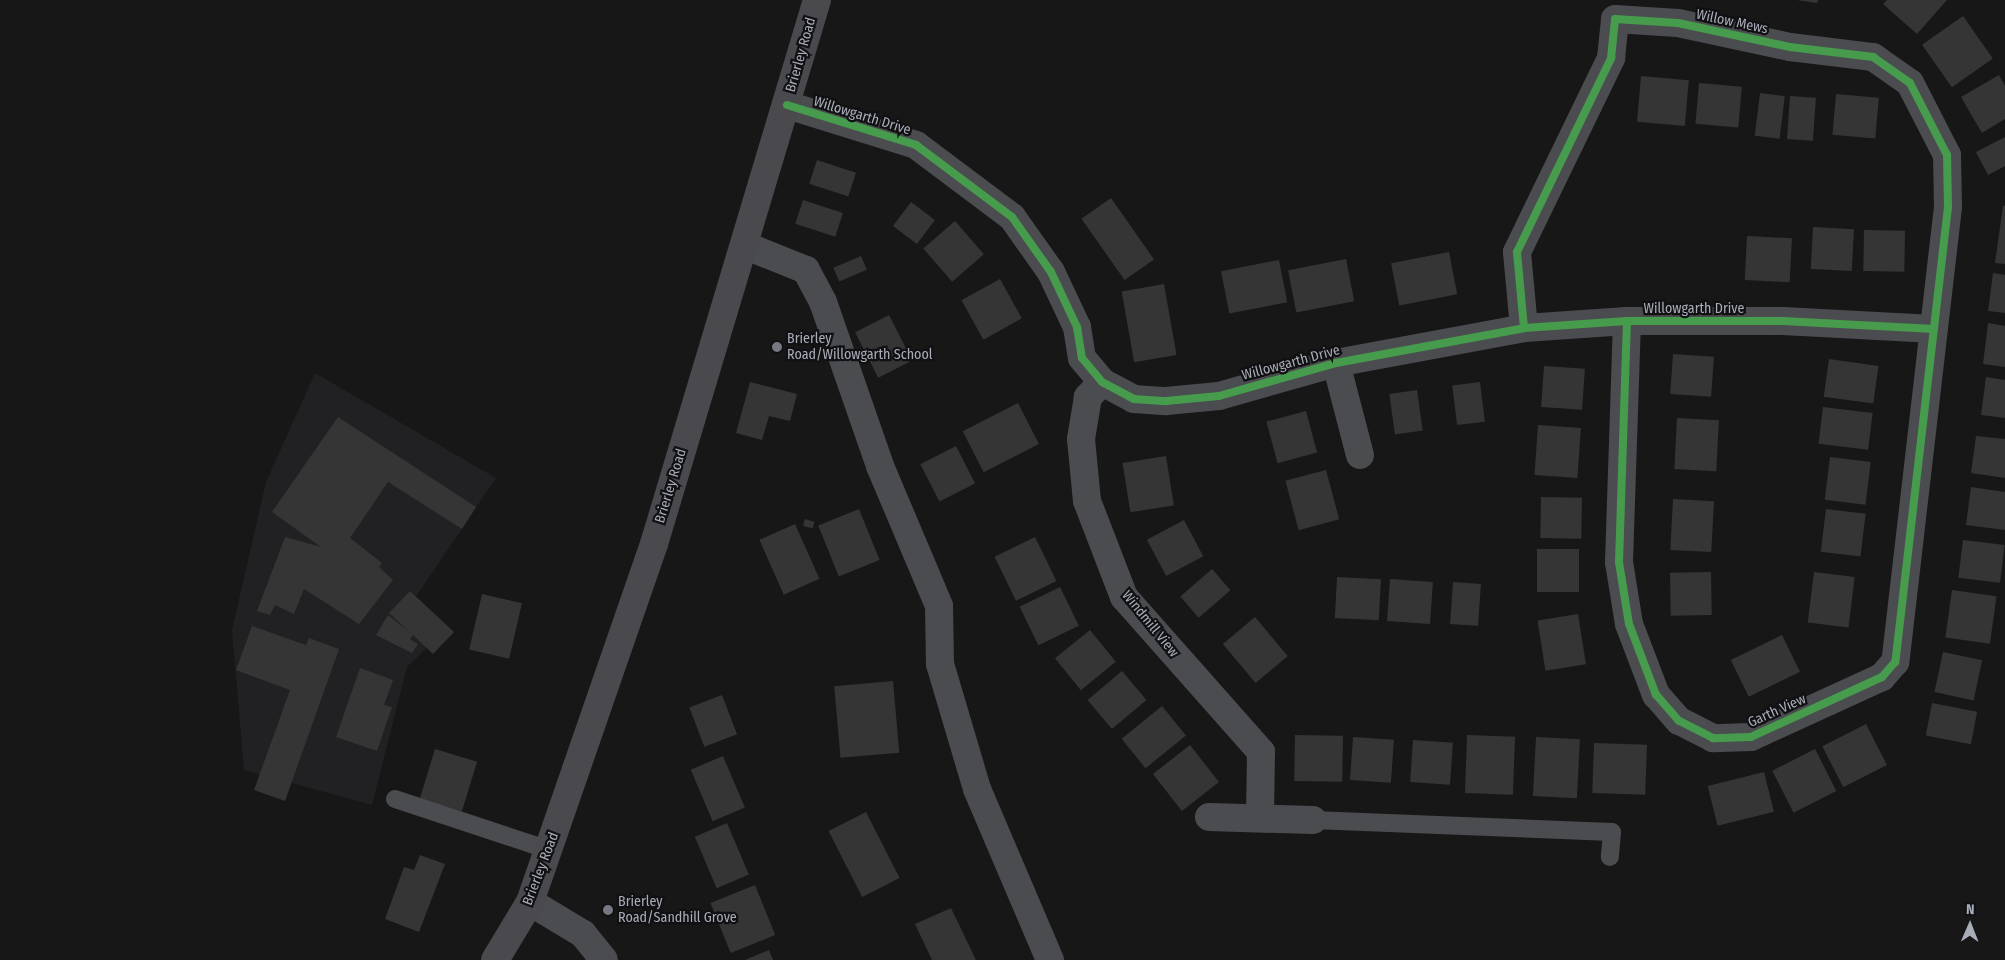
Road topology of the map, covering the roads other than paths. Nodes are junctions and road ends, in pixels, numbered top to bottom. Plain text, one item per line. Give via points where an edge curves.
1 (817, 0) edge
2 (787, 105) junction
3 (744, 245) junction
4 (1627, 321) junction
5 (1524, 328) junction
6 (1934, 329) junction
7 (1336, 363) junction
8 (1102, 382) junction
9 (1360, 455) dead end
10 (395, 799) dead end
11 (1209, 817) dead end
12 (1260, 818) junction
13 (1313, 820) joint
14 (549, 850) junction
15 (1610, 857) dead end
16 (530, 902) junction
17 (494, 960) edge
18 (604, 960) edge
19 (1050, 960) edge

1 - 2 street, Brierley Road
2 - 3 street, Brierley Road
2 - 8 street, Willowgarth Drive via 916,145 1012,217 1051,272 1077,328 1082,358
3 - 14 street, Brierley Road via 654,544
3 - 19 street via 806,270 823,302 880,466 939,606 940,664 977,789
4 - 5 street, Willowgarth Drive
4 - 6 street, Willowgarth Drive via 1783,321
4 - 6 street, Garth View via 1618,562 1629,624 1656,695 1679,721 1713,738 1751,737 1882,677 1895,662
5 - 6 street, Willow Mews via 1517,252 1611,58 1615,19 1678,23 1790,47 1873,57 1910,83 1947,155 1948,207
5 - 7 street, Willowgarth Drive
7 - 8 street, Willowgarth Drive via 1219,396 1166,401 1134,399
7 - 9 street
8 - 12 street, Windmill View via 1088,397 1081,439 1087,501 1124,597 1261,752
10 - 14 lane
11 - 12 street
12 - 13 street
13 - 15 lane via 1612,832
14 - 16 street, Brierley Road
16 - 17 street, Brierley Road
16 - 18 street via 583,934

